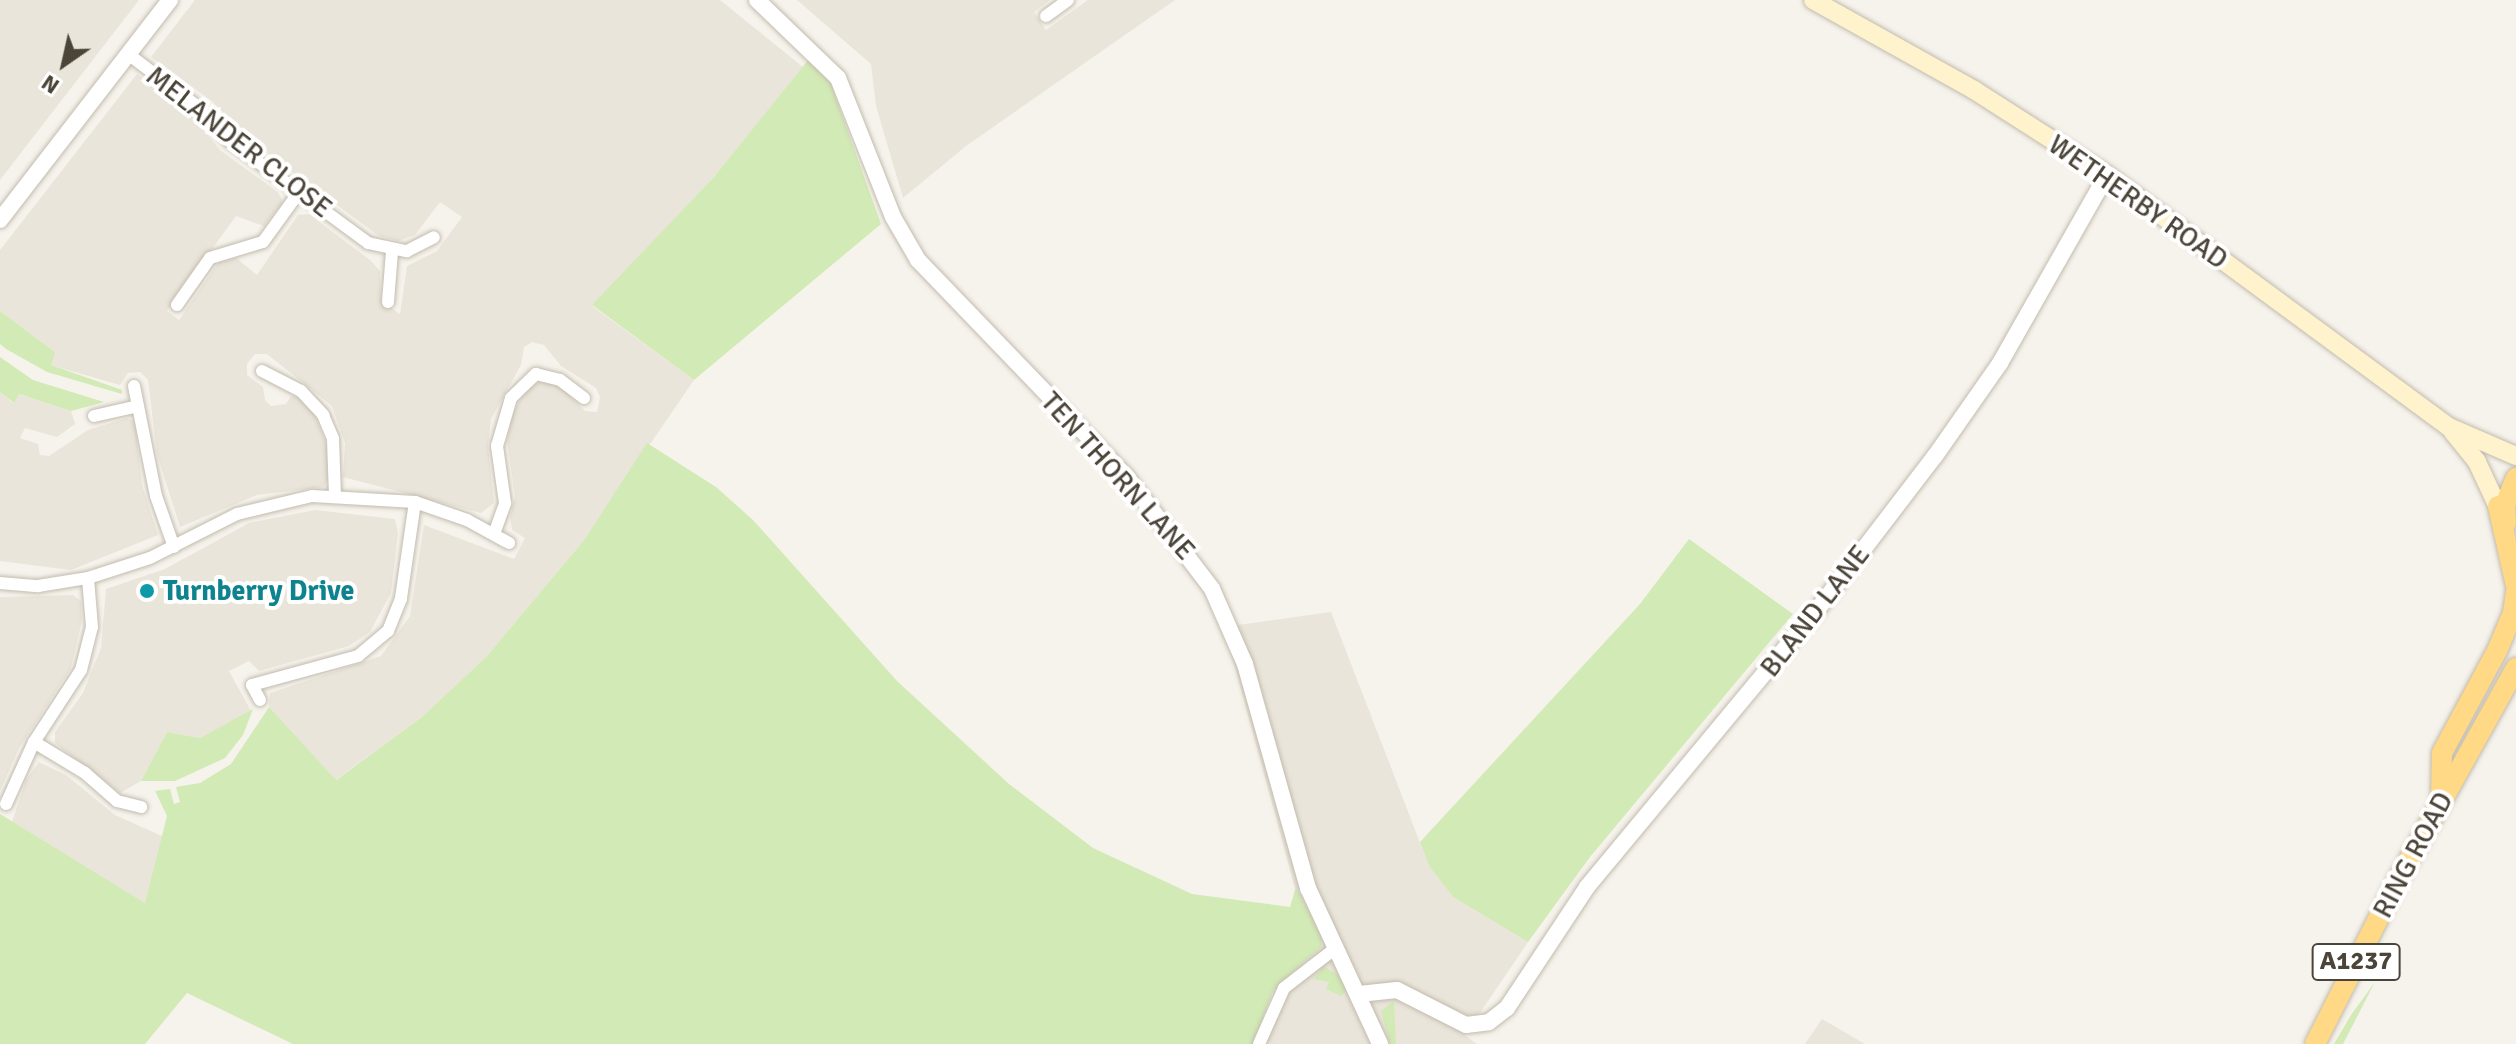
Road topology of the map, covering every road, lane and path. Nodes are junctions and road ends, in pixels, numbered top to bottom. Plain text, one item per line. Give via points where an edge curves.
1 (170, 0) edge
2 (757, 0) edge
3 (1068, 0) edge
4 (1813, 0) edge
5 (1046, 16) dead end
6 (128, 54) junction
7 (2107, 175) junction
8 (299, 192) junction
9 (0, 220) edge
10 (434, 237) dead end
11 (392, 251) junction
12 (388, 302) dead end
13 (177, 305) dead end
14 (536, 360) dead end
15 (262, 371) dead end
16 (536, 374) junction
17 (283, 381) junction
18 (134, 386) dead end
19 (276, 395) dead end
20 (584, 398) dead end
21 (138, 406) junction
22 (94, 416) dead end
23 (2449, 427) junction
24 (2516, 456) edge
25 (2516, 478) edge
26 (335, 495) junction
27 (415, 502) junction
28 (2502, 515) junction
29 (494, 534) junction
30 (509, 543) dead end
31 (174, 547) junction
32 (2516, 548) edge
33 (88, 578) junction
34 (0, 583) edge
35 (2516, 589) edge
36 (2516, 668) edge
37 (260, 700) dead end
38 (34, 742) junction
39 (2440, 803) junction
40 (6, 804) dead end
41 (141, 807) dead end
42 (1337, 947) junction
43 (1359, 994) junction
44 (1259, 1044) edge
45 (1380, 1044) edge
46 (2315, 1044) edge

1 - 6 street
2 - 42 street, TEN THORN LANE via 830,67 848,97 893,217 932,278 1126,476 1212,589 1245,664 1301,867
3 - 5 street
4 - 7 main road, WETHERBY ROAD via 1974,90
6 - 8 street, MELANDER CLOSE via 194,104 228,140
6 - 9 street
7 - 23 main road, WETHERBY ROAD
7 - 43 street, BLAND LANE via 2007,351 1935,456 1814,614 1587,887 1507,1008 1489,1022 1459,1023 1397,990
8 - 11 street, MELANDER CLOSE via 368,243
8 - 13 street via 263,242 210,258
10 - 11 street via 407,251
11 - 12 street
14 - 16 street
15 - 17 street
16 - 20 street via 560,380
16 - 29 street via 511,398 499,430 505,503
17 - 19 street
17 - 26 street via 301,391 323,415 333,439
18 - 21 street
21 - 22 street
21 - 31 street via 156,496
23 - 24 main road, WETHERBY ROAD
23 - 28 main road, WETHERBY ROAD via 2477,462
25 - 28 highway
26 - 27 street
26 - 31 street via 237,514
27 - 29 street
27 - 37 street via 398,611 380,642 358,656 249,680
28 - 32 highway
28 - 35 highway
29 - 30 street
31 - 33 street
33 - 34 street via 38,586
33 - 38 street via 92,627 81,670
35 - 39 highway via 2497,651 2442,753
36 - 39 highway, RING ROAD / A1237
38 - 40 street
38 - 41 street via 85,773 117,801
39 - 46 highway, RING ROAD / A1237
42 - 43 street, TEN THORN LANE
42 - 44 street via 1284,988
43 - 45 street, TEN THORN LANE

